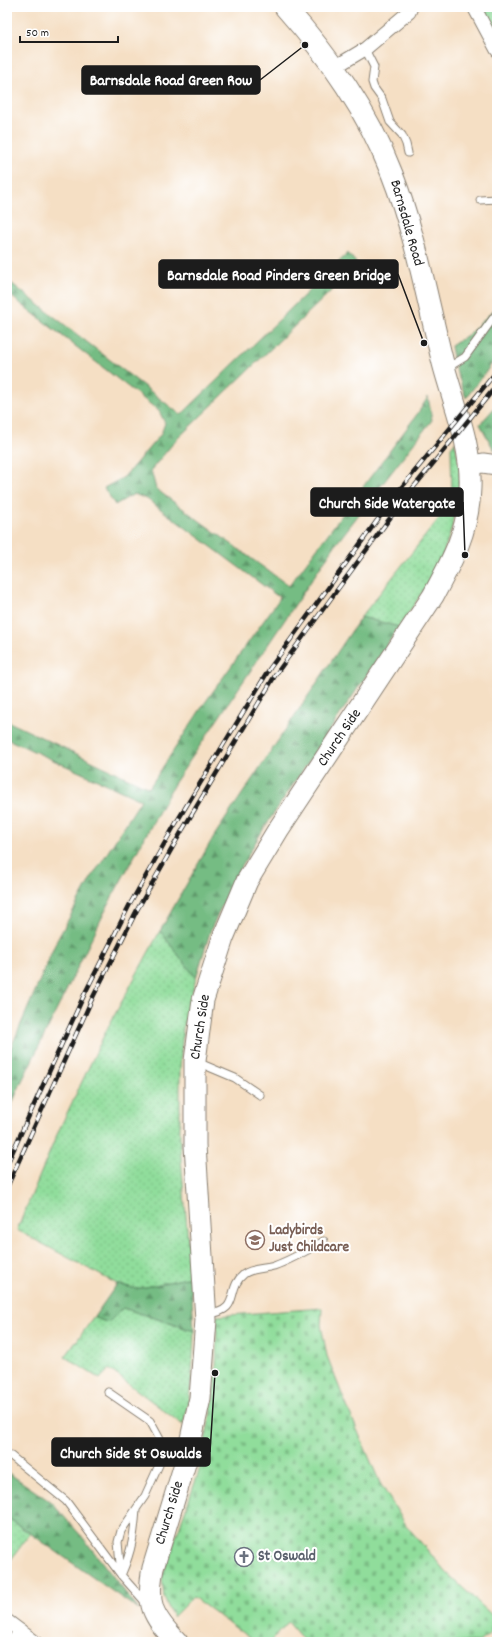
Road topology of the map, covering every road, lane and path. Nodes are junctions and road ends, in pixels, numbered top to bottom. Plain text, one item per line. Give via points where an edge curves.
1 (286, 7) edge
2 (411, 7) edge
3 (474, 7) edge
4 (365, 49) junction
5 (497, 50) edge
6 (335, 67) junction
7 (408, 153) dead end
8 (497, 198) edge
9 (480, 200) dead end
10 (497, 313) edge
11 (445, 370) junction
12 (471, 465) junction
13 (497, 465) edge
14 (195, 1061) junction
15 (260, 1095) dead end
16 (324, 1241) dead end
17 (206, 1314) junction
18 (108, 1392) dead end
19 (11, 1456) dead end
20 (136, 1508) junction
21 (121, 1575) junction
22 (154, 1612) junction
23 (7, 1621) edge
24 (17, 1637) edge
25 (35, 1642) edge
26 (177, 1642) edge

1 - 6 main road, Barnsdale Road
2 - 4 street via 409,12
3 - 5 street
4 - 6 street
4 - 7 lane via 374,67 374,88 382,99 390,122 402,135
6 - 11 main road, Barnsdale Road via 364,113 392,173 413,241
8 - 9 lane
10 - 11 lane via 465,357
11 - 12 main road, Barnsdale Road
12 - 13 main road
12 - 14 main road, Church Side via 468,510 463,535 450,565 433,596 278,830 244,887 223,938 203,1000
14 - 15 lane via 235,1078
14 - 17 main road, Church Side via 195,1145
16 - 17 lane via 283,1262 245,1274 227,1308 219,1313
17 - 22 main road, Church Side via 200,1398 188,1457 153,1568 150,1590
18 - 20 lane via 150,1422 162,1443 159,1465 145,1496
19 - 21 lane via 66,1501
20 - 21 lane via 130,1553
20 - 21 lane via 121,1531 118,1542
21 - 22 lane
22 - 26 main road, Church Side
23 - 24 street
24 - 25 street

